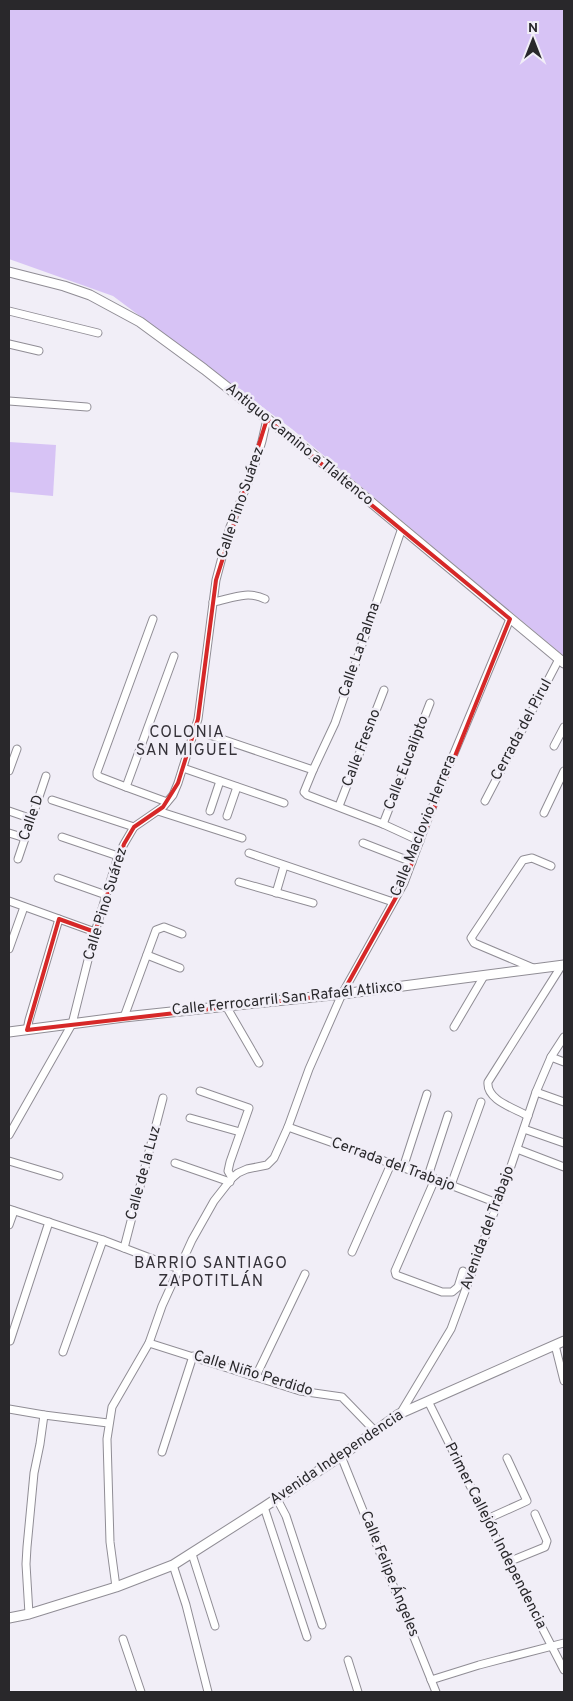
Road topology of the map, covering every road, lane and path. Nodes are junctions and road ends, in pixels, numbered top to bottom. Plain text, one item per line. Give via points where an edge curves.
1 (9, 272) edge
2 (9, 310) edge
3 (98, 333) dead end
4 (9, 344) edge
5 (39, 351) dead end
6 (9, 401) edge
7 (87, 407) dead end
8 (267, 419) junction
9 (402, 528) junction
10 (265, 599) dead end
11 (212, 602) junction
12 (153, 619) dead end
13 (510, 619) junction
14 (174, 656) dead end
15 (562, 661) edge
16 (384, 690) dead end
17 (430, 703) dead end
18 (564, 728) edge
19 (195, 730) junction
20 (554, 746) dead end
21 (17, 749) dead end
22 (183, 768) junction
23 (313, 770) junction
24 (9, 771) edge
25 (564, 771) edge
26 (46, 776) dead end
27 (220, 781) junction
28 (126, 787) junction
29 (237, 787) junction
30 (52, 800) dead end
31 (485, 801) dead end
32 (166, 802) junction
33 (284, 802) dead end
34 (339, 806) junction
35 (9, 811) edge
36 (158, 811) junction
37 (210, 811) dead end
38 (544, 813) dead end
39 (227, 816) dead end
40 (32, 819) junction
41 (383, 824) junction
42 (134, 827) junction
43 (9, 833) edge
44 (62, 837) dead end
45 (24, 838) junction
46 (242, 838) dead end
47 (420, 841) junction
48 (363, 843) dead end
49 (249, 853) dead end
50 (118, 856) junction
51 (18, 859) dead end
52 (412, 862) junction
53 (284, 866) junction
54 (551, 866) dead end
55 (58, 878) dead end
56 (239, 882) dead end
57 (276, 893) junction
58 (106, 895) junction
59 (9, 901) edge
60 (393, 902) junction
61 (313, 903) dead end
62 (24, 907) junction
63 (59, 919) junction
64 (95, 932) junction
65 (182, 934) dead end
66 (9, 949) edge
67 (147, 955) junction
68 (563, 965) edge
69 (180, 968) dead end
70 (534, 969) junction
71 (484, 976) junction
72 (342, 994) junction
73 (226, 1006) junction
74 (124, 1017) junction
75 (72, 1024) junction
76 (454, 1027) dead end
77 (27, 1030) junction
78 (9, 1032) edge
79 (564, 1037) edge
80 (551, 1058) junction
81 (564, 1062) edge
82 (259, 1063) dead end
83 (200, 1091) dead end
84 (536, 1092) junction
85 (426, 1094) dead end
86 (164, 1098) dead end
87 (481, 1102) dead end
88 (564, 1102) edge
89 (448, 1115) dead end
90 (528, 1116) junction
91 (190, 1118) dead end
92 (288, 1127) junction
93 (524, 1129) junction
94 (240, 1132) junction
95 (9, 1134) edge
96 (564, 1143) edge
97 (517, 1149) junction
98 (9, 1161) edge
99 (175, 1163) dead end
100 (391, 1164) junction
101 (564, 1167) edge
102 (402, 1168) junction
103 (59, 1176) dead end
104 (431, 1177) junction
105 (231, 1180) junction
106 (451, 1185) junction
107 (497, 1203) junction
108 (11, 1210) edge
109 (49, 1222) junction
110 (9, 1225) edge
111 (103, 1240) junction
112 (124, 1248) junction
113 (352, 1252) dead end
114 (179, 1269) junction
115 (464, 1271) dead end
116 (306, 1274) dead end
117 (564, 1341) edge
118 (10, 1342) dead end
119 (149, 1343) junction
120 (555, 1345) junction
121 (63, 1352) dead end
122 (193, 1356) junction
123 (256, 1376) junction
124 (564, 1381) edge
125 (428, 1400) junction
126 (9, 1409) edge
127 (399, 1414) junction
128 (44, 1415) junction
129 (108, 1423) junction
130 (374, 1430) junction
131 (162, 1452) dead end
132 (341, 1456) junction
133 (507, 1458) dead end
134 (277, 1499) junction
135 (264, 1507) junction
136 (535, 1514) dead end
137 (486, 1519) junction
138 (192, 1554) junction
139 (508, 1562) junction
140 (173, 1564) junction
141 (116, 1587) junction
142 (30, 1614) junction
143 (9, 1618) edge
144 (322, 1625) dead end
145 (215, 1626) dead end
146 (307, 1637) dead end
147 (123, 1639) dead end
148 (564, 1643) edge
149 (550, 1646) junction
150 (348, 1660) dead end
151 (564, 1670) edge
152 (431, 1680) junction
153 (141, 1692) edge
154 (208, 1692) edge
155 (358, 1692) edge
156 (436, 1692) edge

1 - 8 street, Antiguo Camino a Tlaltenco via 64,286 114,307 140,322
2 - 3 street
4 - 5 street
6 - 7 street
8 - 9 street, Antiguo Camino a Tlaltenco
8 - 11 street, Calle Pino Suárez via 254,468 230,527
9 - 13 street, Antiguo Camino a Tlaltenco
9 - 23 street, Calle La Palma via 335,722
10 - 11 street via 248,594
11 - 19 street, Calle Pino Suárez
12 - 28 street via 97,772 100,777
13 - 15 street, Antiguo Camino a Tlaltenco
13 - 47 street, Calle Maclovio Herrera
14 - 28 street
15 - 31 street, Cerrada del Pirul
16 - 34 street, Calle Fresno
17 - 41 street, Calle Eucalipto
18 - 20 street
19 - 22 street, Calle Pino Suárez
19 - 23 street
21 - 24 street
22 - 27 street
22 - 32 street, Calle Pino Suárez via 173,795
23 - 34 street, Calle La Palma via 304,792
25 - 38 street
26 - 40 street, Calle D
27 - 29 street
27 - 37 street
28 - 32 street
29 - 33 street
29 - 39 street
30 - 42 street
32 - 36 street, Calle Pino Suárez
34 - 41 street
35 - 40 street
36 - 42 street, Calle Pino Suárez
36 - 46 street
40 - 45 street, Calle D
41 - 47 street
42 - 50 street, Calle Pino Suárez
43 - 45 street
44 - 50 street
45 - 51 street, Calle D
47 - 52 street, Calle Maclovio Herrera
48 - 52 street
49 - 53 street
50 - 58 street, Calle Pino Suárez
52 - 60 street, Calle Maclovio Herrera
53 - 57 street
53 - 60 street
54 - 70 street via 532,858 523,860 471,940
55 - 58 street
56 - 57 street
57 - 61 street
58 - 64 street, Calle Pino Suárez
59 - 62 street
60 - 72 street, Calle Maclovio Herrera
62 - 63 street
62 - 66 street
63 - 64 street
63 - 77 street
64 - 75 street, Calle Pino Suárez
65 - 67 street via 164,927 156,930
67 - 69 street
67 - 74 street
68 - 70 street, Calle Ferrocarril San Rafaél Atlixco
68 - 90 street via 488,1082 491,1095
70 - 71 street, Calle Ferrocarril San Rafaél Atlixco
71 - 72 street, Calle Ferrocarril San Rafaél Atlixco
71 - 76 street
72 - 73 street, Calle Ferrocarril San Rafaél Atlixco
72 - 92 street, Calle Maclovio Herrera
73 - 74 street, Calle Ferrocarril San Rafaél Atlixco
73 - 82 street
74 - 75 street, Calle Ferrocarril San Rafaél Atlixco
75 - 77 street, Calle Ferrocarril San Rafaél Atlixco
75 - 95 street, Calle Pino Suárez
77 - 78 street, Calle Ferrocarril San Rafaél Atlixco
79 - 80 street, Avenida del Trabajo
80 - 81 street
80 - 84 street, Avenida del Trabajo
83 - 94 street via 249,1108
84 - 88 street
84 - 90 street, Avenida del Trabajo
85 - 102 street
86 - 112 street, Calle de la Luz
87 - 106 street
89 - 104 street
90 - 93 street, Avenida del Trabajo
91 - 94 street
92 - 100 street, Cerrada del Trabajo
92 - 105 street, Calle Maclovio Herrera via 274,1158 267,1165 247,1169
93 - 96 street
93 - 97 street, Avenida del Trabajo
94 - 105 street via 228,1171
97 - 101 street
97 - 107 street, Avenida del Trabajo
98 - 103 street
99 - 105 street
100 - 102 street, Cerrada del Trabajo
100 - 113 street
102 - 104 street, Cerrada del Trabajo
104 - 106 street, Cerrada del Trabajo
104 - 115 street via 394,1271 396,1275 442,1292 452,1292 458,1287
105 - 114 street, Calle Maclovio Herrera via 203,1219
106 - 107 street, Cerrada del Trabajo
107 - 127 street, Avenida del Trabajo via 451,1329
108 - 109 street
108 - 110 street
109 - 111 street
109 - 118 street
111 - 112 street
111 - 121 street
112 - 114 street
114 - 119 street, Calle Maclovio Herrera
116 - 123 street
117 - 120 street, Avenida Independencia
119 - 122 street, Calle Niño Perdido
119 - 129 street, Calle Maclovio Herrera via 112,1408
120 - 124 street
120 - 125 street, Avenida Independencia
122 - 123 street, Calle Niño Perdido
122 - 131 street
123 - 130 street, Calle Niño Perdido via 300,1391 342,1397
125 - 127 street, Avenida Independencia
125 - 137 street, Primer Callejón Independencia
126 - 128 street
127 - 130 street, Avenida Independencia
128 - 129 street
128 - 142 street via 34,1473 27,1547
129 - 141 street, Calle Maclovio Herrera via 110,1542
130 - 132 street, Avenida Independencia
132 - 134 street, Avenida Independencia
132 - 152 street, Calle Felipe Ángeles
133 - 137 street via 527,1501
134 - 135 street, Avenida Independencia
134 - 144 street via 286,1516
135 - 138 street, Avenida Independencia
135 - 146 street
136 - 139 street via 546,1544
137 - 139 street, Primer Callejón Independencia
138 - 140 street, Avenida Independencia
138 - 145 street
139 - 149 street, Primer Callejón Independencia
140 - 141 street, Avenida Independencia
140 - 154 street
141 - 142 street, Avenida Independencia
142 - 143 street, Avenida Independencia
147 - 153 street
148 - 149 street
149 - 151 street, Primer Callejón Independencia
149 - 152 street
150 - 155 street
152 - 156 street, Calle Felipe Ángeles

